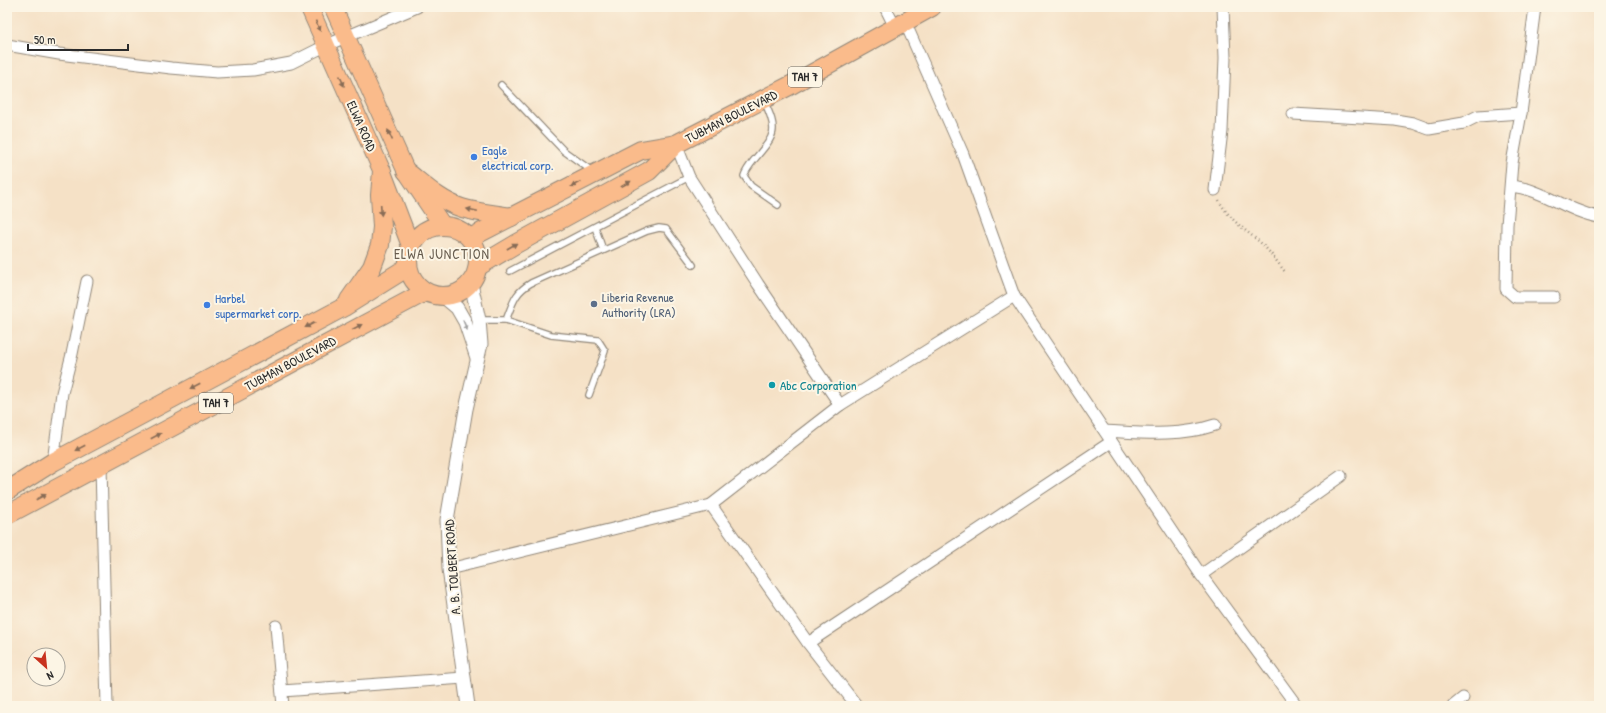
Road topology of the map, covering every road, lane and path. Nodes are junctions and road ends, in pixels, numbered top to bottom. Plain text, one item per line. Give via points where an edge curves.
1 (309, 7) edge
2 (333, 7) edge
3 (417, 7) edge
4 (885, 7) edge
5 (932, 7) edge
6 (1223, 7) edge
7 (1535, 7) edge
8 (900, 24) junction
9 (347, 36) junction
10 (7, 45) edge
11 (327, 45) junction
12 (501, 85) dead end
13 (763, 99) junction
14 (1521, 113) junction
15 (1293, 114) dead end
16 (676, 144) junction
17 (382, 171) junction
18 (406, 171) junction
19 (595, 174) junction
20 (689, 177) junction
21 (1512, 186) junction
22 (1215, 190) joint
23 (778, 205) dead end
24 (511, 217) junction
25 (1599, 217) edge
26 (443, 226) junction
27 (595, 227) junction
28 (470, 238) junction
29 (411, 247) junction
30 (603, 250) junction
31 (693, 265) dead end
32 (479, 266) junction
33 (408, 267) junction
34 (510, 271) dead end
35 (1286, 272) dead end
36 (87, 281) dead end
37 (470, 284) junction
38 (425, 292) junction
39 (1014, 296) junction
40 (444, 297) junction
41 (1554, 297) dead end
42 (344, 307) junction
43 (479, 320) junction
44 (506, 320) junction
45 (477, 358) junction
46 (589, 395) dead end
47 (840, 405) junction
48 (1215, 425) dead end
49 (1105, 431) junction
50 (1111, 442) junction
51 (53, 462) junction
52 (101, 466) junction
53 (1341, 476) dead end
54 (7, 491) edge
55 (711, 505) junction
56 (7, 515) edge
57 (449, 569) junction
58 (1201, 575) junction
59 (276, 626) dead end
60 (808, 643) junction
61 (464, 678) junction
62 (282, 690) junction
63 (1463, 698) dead end
64 (107, 706) edge
65 (283, 706) edge
66 (468, 706) edge
67 (857, 706) edge
68 (1297, 706) edge
69 (1453, 706) edge

1 -> 11 main road, ELWA ROAD
2 - 9 main road, ELWA ROAD
3 - 9 street
4 - 8 street
5 - 8 highway, TUBMAN BOULEVARD / TAH 7
6 - 22 street via 1225,58 1222,132
7 - 14 street
8 - 13 highway, TUBMAN BOULEVARD / TAH 7
8 - 39 street via 962,154
9 - 11 street
18 -> 9 main road, ELWA ROAD
10 - 11 street via 66,55 217,72 253,70 291,63
11 -> 17 main road, ELWA ROAD
12 - 19 lane via 564,151
13 - 16 highway, TUBMAN BOULEVARD / TAH 7
13 - 23 lane via 772,118 774,130 770,140 744,176 751,186
14 - 15 street via 1478,116 1464,123 1428,129 1396,120
14 - 21 street via 1512,163
16 - 19 highway, TUBMAN BOULEVARD / TAH 7 via 641,150
16 - 20 street
32 -> 16 highway, TUBMAN BOULEVARD / TAH 7 via 649,171
17 - 29 main road, ELWA ROAD
17 -> 42 highway via 380,245 372,267
24 -> 18 highway via 450,204
18 - 26 main road, ELWA ROAD
19 -> 24 highway, TUBMAN BOULEVARD / TAH 7
20 - 27 lane
20 - 47 street
21 - 25 street via 1536,192 1585,215
21 - 41 street via 1507,225 1506,289 1515,297
22 - 35 path via 1224,209 1272,254
24 - 28 highway, TUBMAN BOULEVARD / TAH 7
26 - 28 highway via 462,231
26 - 29 highway via 424,232
27 - 30 lane
27 - 34 lane
28 - 32 highway via 476,246
29 - 33 highway
30 - 31 lane via 647,231 666,229
30 - 44 lane via 521,289
32 - 37 highway
33 - 38 highway via 414,281
33 - 42 highway, TUBMAN BOULEVARD
36 - 51 street via 62,393
37 - 40 highway via 463,291
37 - 43 street, A. B. TOLBERT ROAD
38 - 40 highway
52 -> 38 highway, TUBMAN BOULEVARD / TAH 7
39 - 47 street
39 - 49 street
40 -> 45 street via 457,308
42 -> 51 highway, TUBMAN BOULEVARD / TAH 7
43 - 44 lane
43 - 45 street, A. B. TOLBERT ROAD via 481,344
44 - 46 lane via 551,335 598,340 605,351
45 - 57 street, A. B. TOLBERT ROAD via 446,520
47 - 55 street
48 - 49 street via 1198,430 1150,434
49 - 50 street
50 - 58 street
50 - 60 street
51 - 54 highway, TUBMAN BOULEVARD / TAH 7
56 -> 52 highway, TUBMAN BOULEVARD / TAH 7
52 - 64 street
53 - 58 street
55 - 57 street
55 - 60 street
57 - 61 street, A. B. TOLBERT ROAD
58 - 68 street
59 - 62 street
60 - 67 street
61 - 62 street
61 - 66 street, A. B. TOLBERT ROAD
62 - 65 street
63 - 69 street

